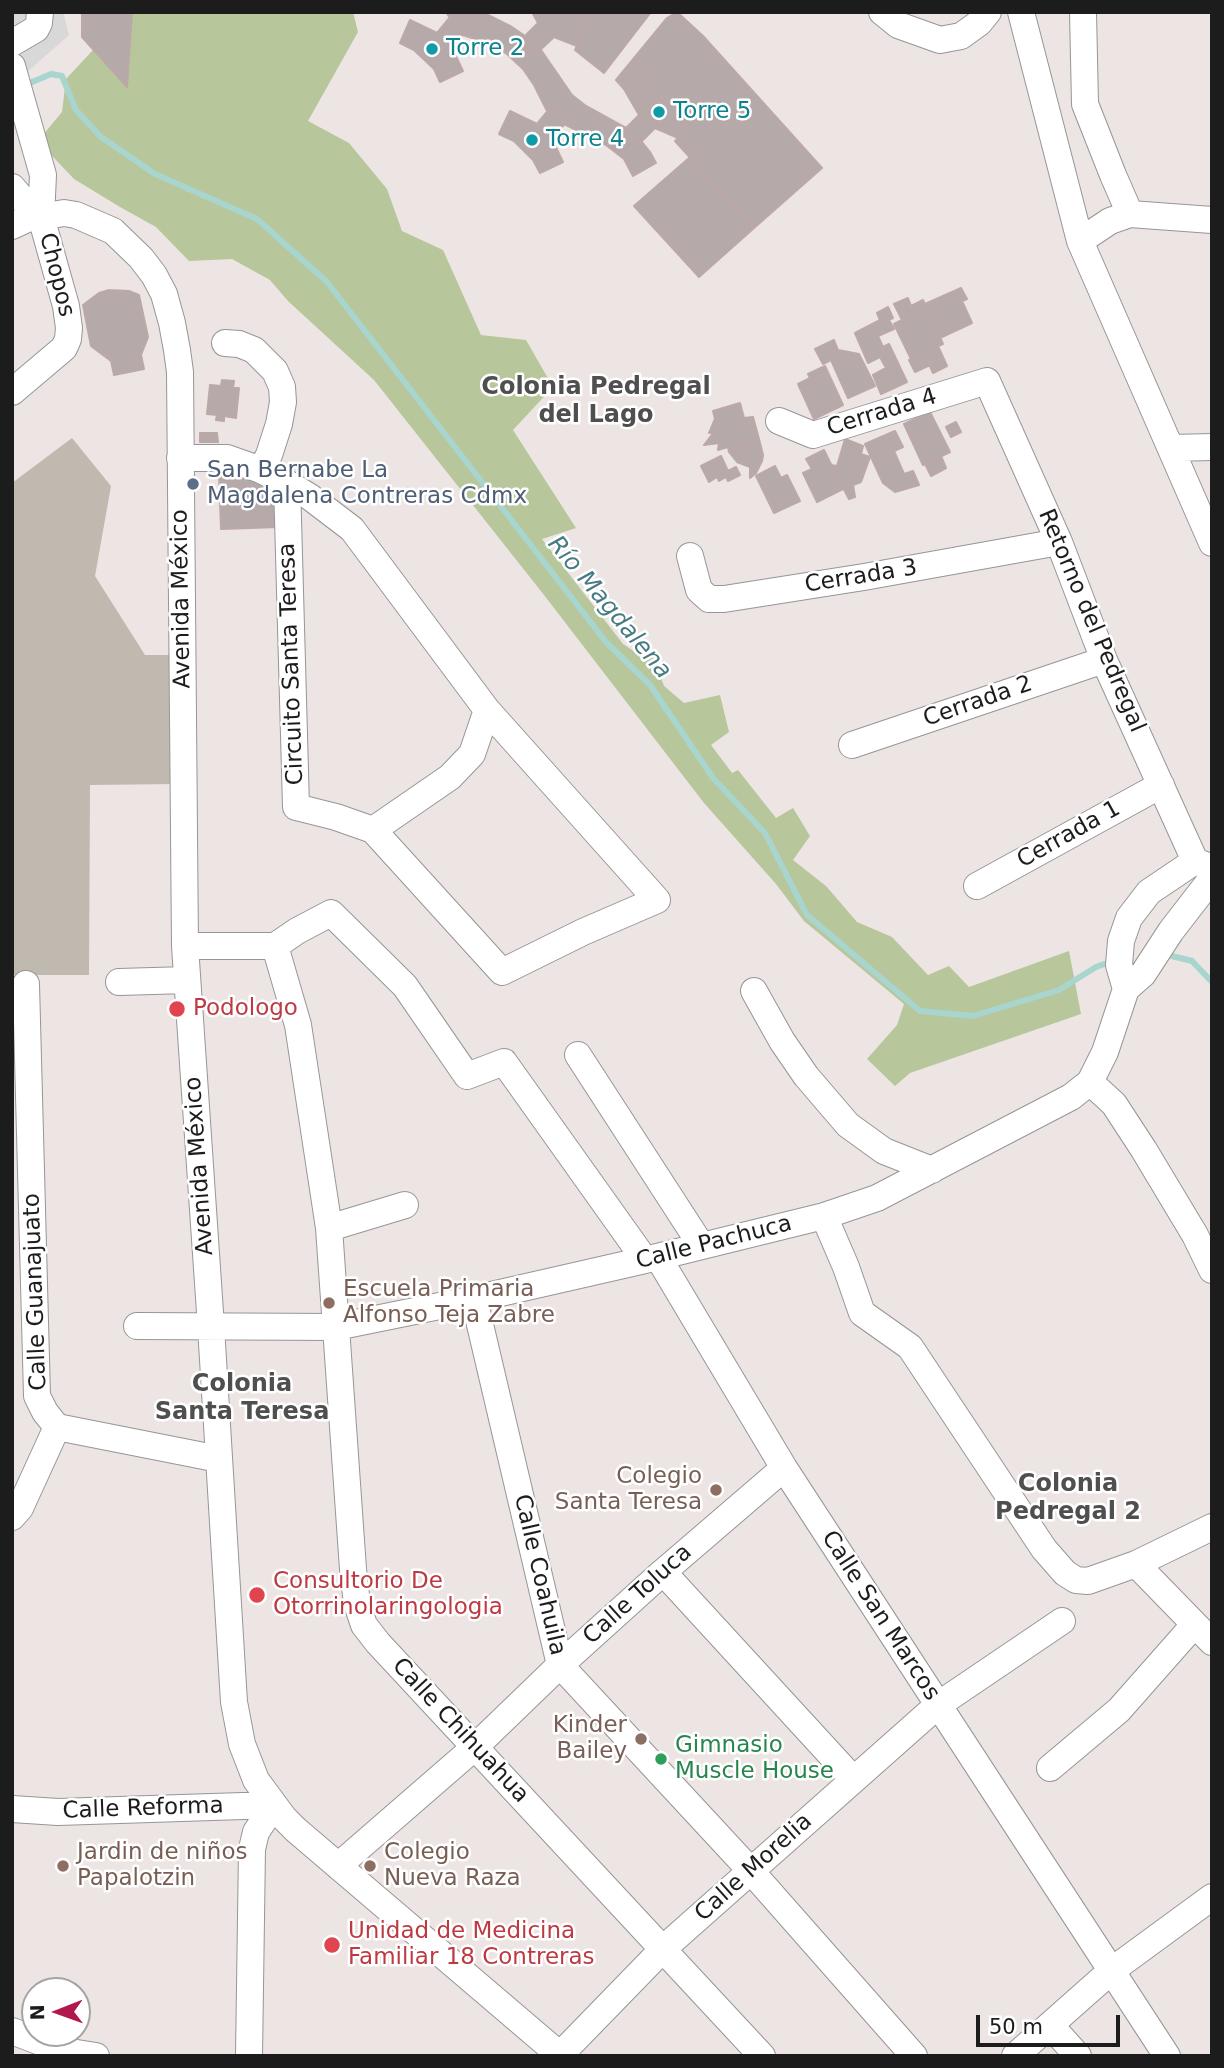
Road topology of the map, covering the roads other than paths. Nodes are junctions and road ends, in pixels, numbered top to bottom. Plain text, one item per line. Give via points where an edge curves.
1 (40, 12) edge
2 (882, 12) edge
3 (988, 12) edge
4 (1021, 12) edge
5 (1083, 12) edge
6 (12, 43) edge
7 (12, 66) edge
8 (12, 187) edge
9 (1130, 214) junction
10 (41, 217) junction
11 (1212, 220) edge
12 (12, 226) edge
13 (12, 236) edge
14 (1080, 241) junction
15 (225, 343) dead end
16 (987, 381) joint
17 (12, 392) edge
18 (779, 421) dead end
19 (1212, 447) edge
20 (1171, 448) junction
21 (180, 458) junction
22 (261, 470) junction
23 (288, 483) junction
24 (1059, 542) junction
25 (1212, 544) edge
26 (690, 556) dead end
27 (1104, 660) junction
28 (486, 710) junction
29 (852, 745) dead end
30 (1161, 785) junction
31 (373, 830) junction
32 (1206, 869) edge
33 (977, 886) dead end
34 (185, 946) junction
35 (275, 946) junction
36 (1129, 976) junction
37 (187, 980) junction
38 (120, 982) dead end
39 (26, 984) dead end
40 (754, 991) dead end
41 (578, 1055) dead end
42 (1090, 1082) junction
43 (932, 1170) junction
44 (405, 1205) dead end
45 (824, 1216) junction
46 (329, 1228) junction
47 (701, 1245) junction
48 (651, 1258) junction
49 (1212, 1270) edge
50 (474, 1299) junction
51 (137, 1326) dead end
52 (211, 1327) junction
53 (335, 1327) junction
54 (57, 1427) junction
55 (219, 1459) junction
56 (784, 1468) junction
57 (12, 1517) edge
58 (1212, 1527) edge
59 (1136, 1564) junction
60 (663, 1572) junction
61 (1062, 1621) dead end
62 (1203, 1634) edge
63 (560, 1665) junction
64 (938, 1705) junction
65 (475, 1747) junction
66 (1050, 1768) dead end
67 (853, 1779) junction
68 (274, 1805) junction
69 (12, 1810) edge
70 (338, 1866) junction
71 (750, 1870) junction
72 (1212, 1897) edge
73 (664, 1948) junction
74 (1111, 1970) junction
75 (1050, 2025) junction
76 (12, 2031) edge
77 (64, 2054) edge
78 (561, 2055) edge
79 (96, 2056) edge
80 (249, 2056) edge
81 (762, 2056) edge
82 (914, 2056) edge
83 (1015, 2056) edge
84 (1077, 2056) edge
85 (1167, 2056) edge

1 - 6 street via 36,29
2 - 3 street via 898,25 940,40 961,36
4 - 14 street
5 - 9 street via 1085,104
7 - 10 street via 43,175
8 - 10 street
9 - 11 street
9 - 14 street
10 - 12 street, Avenida México
10 - 13 street, Avenida México
10 - 17 street, Chopos via 66,306 68,339 64,348
10 - 21 street, Avenida México via 76,215 113,231 154,275 164,294 177,350
14 - 20 street
15 - 22 street via 254,350 275,371 282,387 279,424
16 - 18 street, Cerrada 4 via 813,435
16 - 24 street, Retorno del Pedregal
19 - 20 street
20 - 25 street
21 - 22 street, Circuito Santa Teresa via 227,458
21 - 34 street, Avenida México
22 - 23 street, Circuito Santa Teresa
23 - 28 street, Circuito Santa Teresa via 352,529
23 - 31 street, Circuito Santa Teresa via 296,807
24 - 26 street, Cerrada 3 via 724,599 709,599 699,590
24 - 27 street, Retorno del Pedregal
27 - 29 street, Cerrada 2
27 - 30 street, Retorno del Pedregal
28 - 31 street via 472,754 450,777
28 - 31 street, Circuito Santa Teresa via 657,900 502,972
30 - 32 street, Retorno del Pedregal
30 - 33 street, Cerrada 1
32 - 36 street, Calle Pachuca via 1189,907
32 - 36 street, Calle Pachuca via 1149,892 1129,918 1121,941
34 - 35 street
34 - 37 street, Avenida México
35 - 46 street, Calle Chihuahua via 298,1025
35 - 48 street, Calle San Marcos via 331,913 405,986 467,1076 504,1062
36 - 42 street, Calle Pachuca via 1105,1052
37 - 38 street
37 - 52 street, Avenida México
39 - 54 street, Calle Guanajuato via 37,1396
40 - 43 street via 806,1076 848,1125 884,1151
41 - 47 street
42 - 43 street, Calle Pachuca via 1071,1097
42 - 49 street via 1114,1104
43 - 45 street, Calle Pachuca via 877,1198
44 - 46 street
45 - 47 street, Calle Pachuca
45 - 59 street via 862,1312 910,1347 1044,1549 1065,1573 1088,1581
46 - 53 street, Calle Chihuahua
47 - 48 street, Calle Pachuca
48 - 50 street, Calle Pachuca
48 - 56 street, Calle San Marcos
50 - 53 street, Calle Pachuca
50 - 63 street, Calle Coahuila
51 - 52 street, Calle Pachuca
52 - 53 street, Calle Pachuca
52 - 55 street, Avenida México
53 - 65 street, Calle Chihuahua via 357,1604 364,1625
54 - 55 street
54 - 57 street
55 - 68 street, Avenida México via 234,1702 242,1744 256,1780
56 - 60 street, Calle Toluca
56 - 64 street, Calle San Marcos
58 - 59 street
59 - 62 street
60 - 63 street, Calle Toluca
60 - 67 street
61 - 64 street, Calle Morelia
62 - 66 street
63 - 65 street, Calle Toluca
63 - 71 street, Calle Coahuila
64 - 67 street, Calle Morelia
64 - 74 street, Calle San Marcos
65 - 70 street, Calle Toluca
65 - 73 street, Calle Chihuahua
67 - 71 street, Calle Morelia
68 - 69 street, Calle Reforma
68 - 70 street, Avenida México
68 - 80 street via 256,1832 252,1849
70 - 78 street, Avenida México
71 - 73 street, Calle Morelia
71 - 82 street, Calle Coahuila
72 - 74 street
73 - 78 street, Calle Morelia
73 - 81 street, Calle Chihuahua
74 - 75 street
74 - 85 street, Calle San Marcos
75 - 83 street
75 - 84 street
76 - 77 street
77 - 79 street

